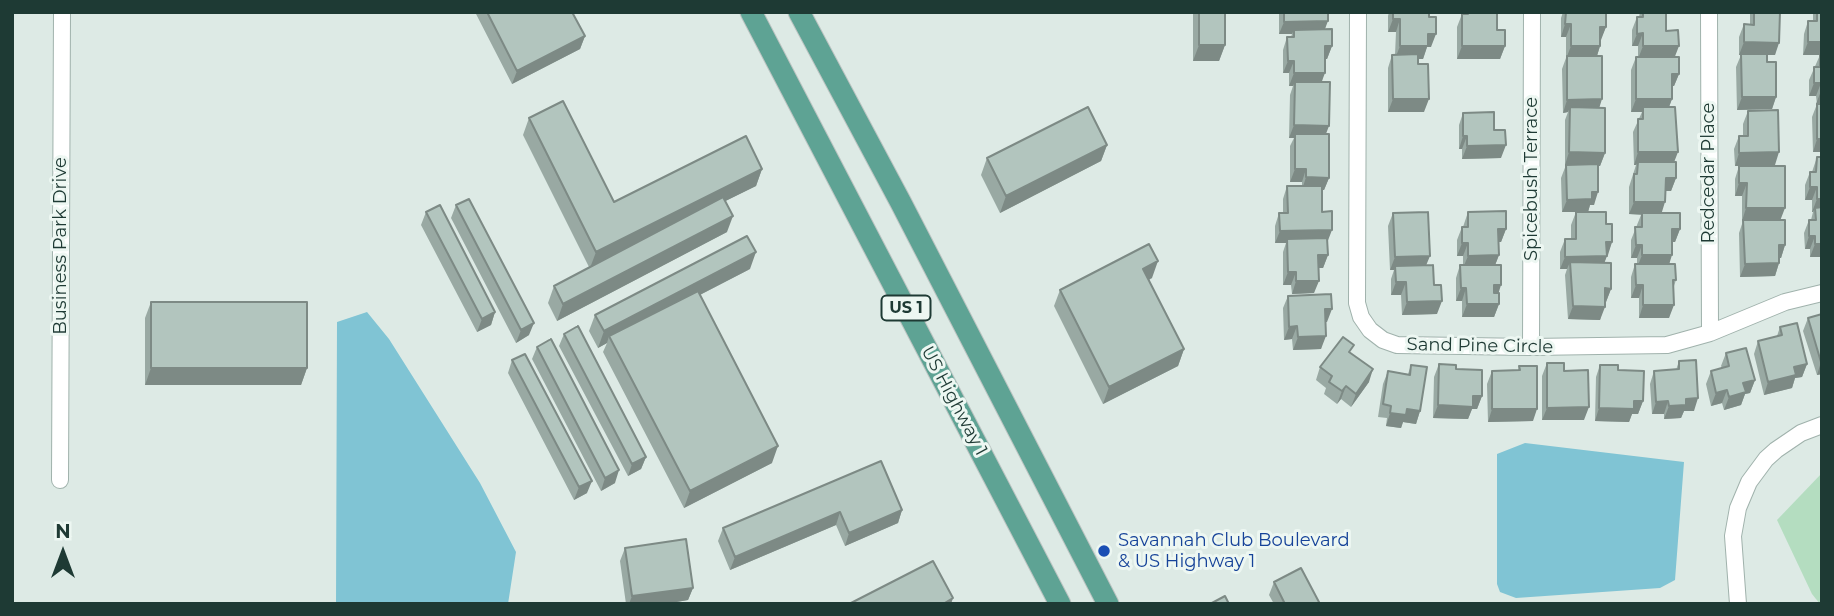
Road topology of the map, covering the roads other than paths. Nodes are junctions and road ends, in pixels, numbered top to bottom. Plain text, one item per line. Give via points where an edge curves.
1 (62, 12) edge
2 (751, 12) edge
3 (799, 12) edge
4 (1358, 12) edge
5 (1532, 12) edge
6 (1709, 12) edge
7 (1822, 293) edge
8 (1710, 333) junction
9 (1531, 346) junction
10 (1822, 425) edge
11 (60, 480) dead end
12 (1735, 566) junction
13 (1060, 604) edge
14 (1108, 604) edge
15 (1738, 604) edge
16 (1745, 604) edge

1 - 11 street, Business Park Drive
2 - 13 main road, US Highway 1 / US 1
3 - 14 main road, US 1
4 - 9 street, Sand Pine Circle via 1357,303 1361,317 1370,330 1397,345
5 - 9 street, Spicebush Terrace
6 - 8 street, Redcedar Place
7 - 8 street, Sand Pine Circle via 1785,302
8 - 9 street, Sand Pine Circle via 1667,345
10 - 12 street via 1776,450 1749,482 1735,523
12 - 15 street
12 - 16 street

